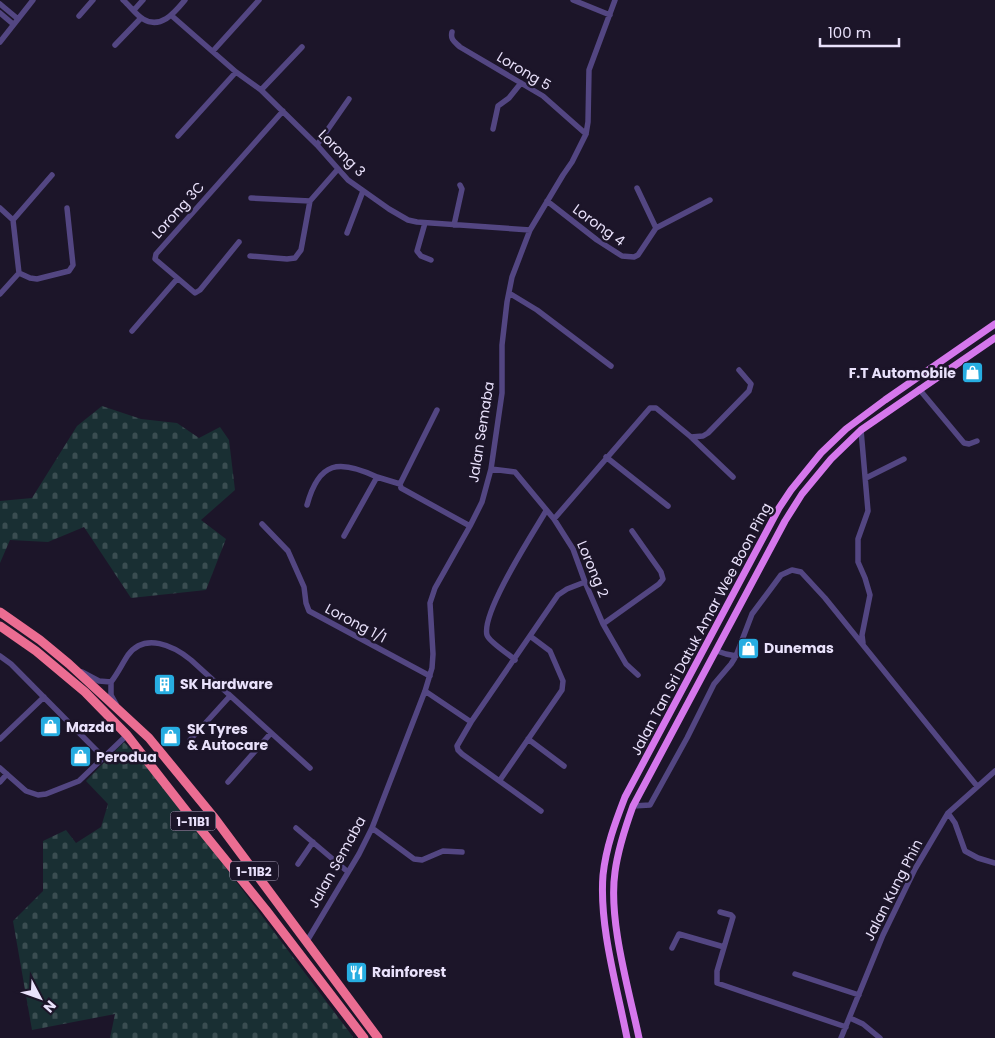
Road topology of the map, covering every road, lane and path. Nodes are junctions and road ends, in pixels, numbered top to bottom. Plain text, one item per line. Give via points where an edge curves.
1 (34, 0) edge
2 (92, 0) edge
3 (123, 0) edge
4 (143, 0) edge
5 (185, 0) edge
6 (260, 0) edge
7 (574, 0) edge
8 (615, 0) edge
9 (0, 4) edge
10 (134, 10) junction
11 (0, 13) edge
12 (610, 15) junction
13 (79, 16) dead end
14 (172, 16) junction
15 (141, 18) junction
16 (15, 22) junction
17 (452, 32) dead end
18 (0, 42) edge
19 (115, 46) dead end
20 (302, 47) dead end
21 (212, 51) junction
22 (236, 72) junction
23 (521, 83) junction
24 (261, 90) junction
25 (349, 98) dead end
26 (283, 111) junction
27 (493, 129) dead end
28 (586, 134) junction
29 (178, 136) dead end
30 (317, 145) junction
31 (338, 169) junction
32 (52, 175) dead end
33 (460, 185) dead end
34 (637, 188) dead end
35 (363, 191) junction
36 (251, 198) dead end
37 (710, 200) dead end
38 (310, 201) junction
39 (547, 201) junction
40 (0, 208) edge
41 (67, 208) dead end
42 (13, 220) junction
43 (424, 223) junction
44 (454, 225) junction
45 (656, 228) junction
46 (530, 230) junction
47 (347, 233) dead end
48 (239, 242) dead end
49 (250, 256) dead end
50 (431, 260) dead end
51 (19, 273) junction
52 (177, 279) junction
53 (509, 293) junction
54 (0, 294) edge
55 (995, 324) edge
56 (132, 331) dead end
57 (995, 338) edge
58 (611, 366) dead end
59 (739, 370) dead end
60 (919, 389) junction
61 (437, 410) dead end
62 (861, 430) junction
63 (691, 437) junction
64 (977, 441) dead end
65 (606, 457) junction
66 (904, 459) dead end
67 (491, 468) junction
68 (377, 477) junction
69 (732, 477) dead end
70 (866, 478) junction
71 (400, 484) junction
72 (307, 505) dead end
73 (668, 506) dead end
74 (546, 511) junction
75 (554, 519) junction
76 (262, 524) dead end
77 (470, 526) junction
78 (632, 531) dead end
79 (344, 536) dead end
80 (585, 582) junction
81 (0, 612) edge
82 (603, 624) junction
83 (0, 626) edge
84 (530, 636) junction
85 (863, 643) junction
86 (717, 651) junction
87 (0, 656) edge
88 (736, 656) junction
89 (515, 660) junction
90 (69, 664) junction
91 (638, 675) dead end
92 (430, 676) junction
93 (111, 682) junction
94 (425, 691) junction
95 (44, 696) junction
96 (230, 696) junction
97 (122, 711) junction
98 (471, 722) junction
99 (271, 733) junction
100 (127, 735) junction
101 (0, 739) edge
102 (528, 739) junction
103 (190, 740) dead end
104 (104, 758) junction
105 (564, 766) dead end
106 (0, 768) edge
107 (310, 768) dead end
108 (995, 771) edge
109 (7, 774) junction
110 (500, 780) junction
111 (0, 782) edge
112 (228, 782) dead end
113 (978, 786) junction
114 (633, 806) junction
115 (541, 811) dead end
116 (948, 813) junction
117 (212, 816) junction
118 (198, 826) junction
119 (296, 828) dead end
120 (372, 828) junction
121 (313, 842) junction
122 (462, 852) dead end
123 (995, 863) edge
124 (298, 864) dead end
125 (348, 872) junction
126 (720, 912) dead end
127 (307, 941) junction
128 (724, 947) junction
129 (672, 948) dead end
130 (795, 974) dead end
131 (859, 995) junction
132 (850, 1018) junction
133 (846, 1027) junction
134 (364, 1038) edge
135 (378, 1038) edge
136 (627, 1038) edge
137 (639, 1038) edge
138 (841, 1038) edge
139 (880, 1038) edge

1 - 16 street
2 - 13 street
3 - 10 street
4 - 10 street
5 - 14 street
6 - 21 street
7 - 12 street
8 - 12 street, Jalan Semaba
9 - 16 street
10 - 15 street
11 - 16 street
12 - 28 street, Jalan Semaba via 589,70
14 - 15 street via 160,22
14 - 21 street, Lorong 3
15 - 19 street
16 - 18 street
17 - 23 street, Lorong 5 via 453,41 460,47
20 - 24 street
21 - 22 street, Lorong 3
22 - 24 street, Lorong 3
22 - 29 street
23 - 27 street via 510,98 498,106
23 - 28 street, Lorong 5 via 543,96
24 - 26 street, Lorong 3
25 - 30 street
26 - 30 street, Lorong 3
26 - 52 street, Lorong 3C via 156,254 155,259
28 - 39 street, Jalan Semaba
30 - 31 street, Lorong 3
31 - 35 street, Lorong 3
31 - 38 street
32 - 42 street
33 - 44 street via 462,189
34 - 45 street
35 - 43 street, Lorong 3 via 408,220
35 - 47 street
36 - 38 street
37 - 45 street, Lorong 4
38 - 49 street via 301,250 295,258
39 - 45 street, Lorong 4 via 622,256 638,255
39 - 46 street, Jalan Semaba
40 - 42 street
41 - 51 street via 70,271 37,279
42 - 51 street
43 - 44 street, Lorong 3
43 - 50 street via 417,251
44 - 46 street, Lorong 3
46 - 53 street, Jalan Semaba
48 - 52 street, Lorong 3C via 196,293
51 - 54 street
52 - 56 street
53 - 58 street
53 - 67 street, Jalan Semaba via 502,345 502,392
55 - 136 main road, Jalan Tan Sri Datuk Amar Wee Boon Ping via 856,420 821,453 791,490 625,798 609,842 603,896 606,933
57 - 60 main road, Jalan Tan Sri Datuk Amar Wee Boon Ping
59 - 63 street via 751,384 749,391 708,433
60 - 62 main road, Jalan Tan Sri Datuk Amar Wee Boon Ping
60 - 64 street via 964,443
61 - 71 street
62 - 70 street
62 - 86 main road, Jalan Tan Sri Datuk Amar Wee Boon Ping via 830,459 802,494
63 - 65 street via 652,407
63 - 69 street
65 - 73 street
65 - 75 street
66 - 70 street
67 - 74 street, Lorong 2 via 515,472
67 - 77 street, Jalan Semaba via 482,502
68 - 71 street
68 - 72 street via 357,468 335,467 318,478
68 - 79 street
70 - 85 street via 868,512 858,540 858,562 870,595
71 - 77 street via 401,488
74 - 75 street, Lorong 2
74 - 89 street via 500,589 486,627 488,639
75 - 80 street, Lorong 2 via 573,549
76 - 92 street, Lorong 1/1 via 288,551 304,588 309,611
77 - 92 street, Jalan Semaba via 435,588 430,604 434,654
78 - 82 street via 663,579
80 - 82 street, Lorong 2
80 - 84 street via 558,595
81 - 90 highway, 1-11B2
82 - 91 street, Lorong 2 via 626,664
83 - 100 highway, 1-11B1 via 85,692
84 - 89 street
84 - 102 street via 550,651 563,686
85 - 88 street via 801,572 792,570 781,575 752,614
85 - 113 street
86 - 88 street
86 - 114 main road, Jalan Tan Sri Datuk Amar Wee Boon Ping
87 - 95 street
88 - 114 street via 714,684 650,805
89 - 98 street
90 - 93 street via 99,681
90 - 97 highway, 1-11B2
92 - 94 street, Jalan Semaba
93 - 96 street via 132,650 154,642 179,651
93 - 97 street via 111,695
94 - 98 street
94 - 120 street, Jalan Semaba
95 - 101 street
95 - 104 street
96 - 99 street
96 - 103 street
97 - 117 highway, 1-11B2 via 150,738
98 - 110 street via 457,746 458,750
99 - 107 street
99 - 112 street
100 - 104 street
100 - 118 highway, 1-11B1
102 - 105 street
102 - 110 street
104 - 109 street via 79,781 38,795 26,791
106 - 109 street
108 - 113 street, Jalan Kung Phin
109 - 111 street
110 - 115 street
113 - 116 street, Jalan Kung Phin
114 - 137 main road, Jalan Tan Sri Datuk Amar Wee Boon Ping via 621,839 614,874 614,905
116 - 123 street via 965,852
116 - 131 street, Jalan Kung Phin via 906,886
117 - 118 highway via 188,791 180,789 179,798
117 - 127 highway, 1-11B2
118 - 134 highway, 1-11B1
119 - 121 street
120 - 122 street via 414,859 422,860 443,851
120 - 125 street, Jalan Semaba
121 - 124 street
121 - 125 street
125 - 127 street, Jalan Semaba
126 - 128 street via 733,917
127 - 135 highway, 1-11B2
128 - 129 street via 679,934
128 - 133 street via 717,983
130 - 131 street
131 - 132 street, Jalan Kung Phin
132 - 133 street, Jalan Kung Phin
132 - 139 street
133 - 138 street, Jalan Kung Phin

